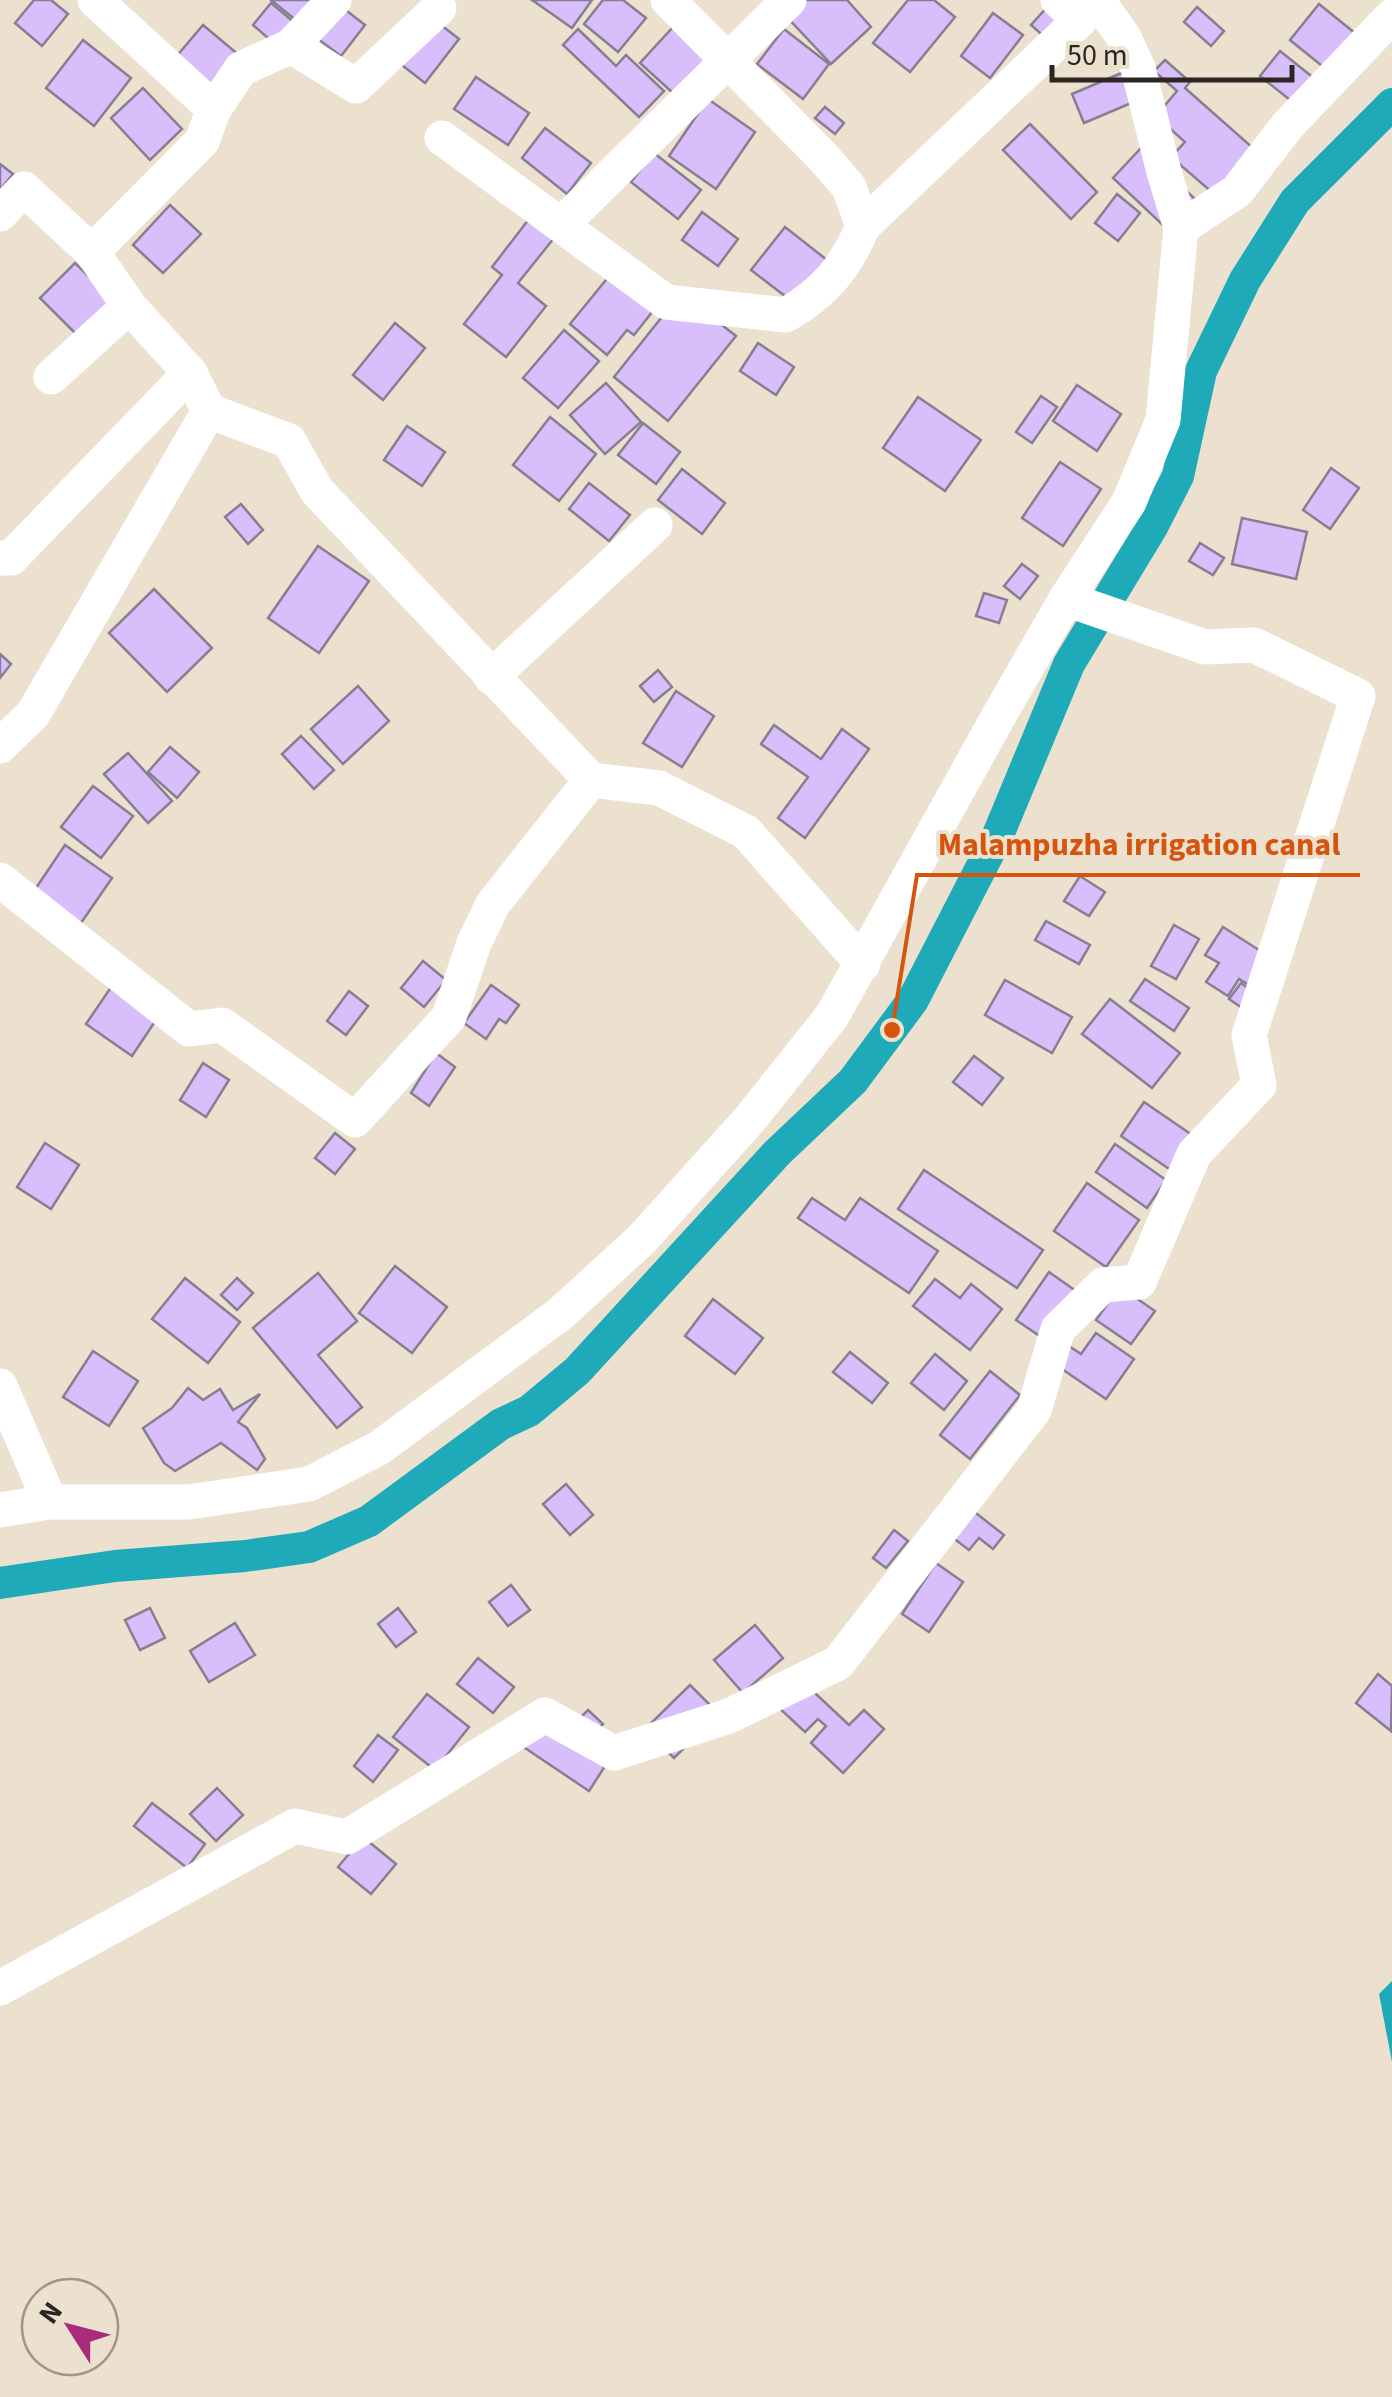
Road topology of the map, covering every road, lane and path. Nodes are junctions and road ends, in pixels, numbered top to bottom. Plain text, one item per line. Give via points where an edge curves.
1 (96, 0) edge
2 (334, 0) edge
3 (668, 0) edge
4 (789, 0) edge
5 (1087, 6) edge
6 (439, 8) dead end
7 (1392, 16) edge
8 (291, 46) junction
9 (729, 62) junction
10 (214, 109) junction
11 (442, 138) dead end
12 (0, 214) edge
13 (560, 225) junction
14 (863, 226) junction
15 (1182, 228) junction
16 (92, 252) junction
17 (129, 306) junction
18 (190, 373) junction
19 (50, 377) dead end
20 (209, 411) junction
21 (656, 525) dead end
22 (0, 558) edge
23 (1082, 603) junction
24 (492, 677) junction
25 (0, 746) edge
26 (592, 780) junction
27 (7, 896) edge
28 (863, 964) junction
29 (0, 1386) edge
30 (50, 1502) junction
31 (0, 1510) edge
32 (0, 1988) edge

1 - 10 street
2 - 8 street
3 - 9 street
4 - 9 street
5 - 14 street
5 - 15 street via 1123,36 1138,68
6 - 8 street via 356,86
7 - 15 street via 1288,125 1236,191
8 - 10 street via 240,69
9 - 13 street
9 - 14 street via 822,156 848,188
10 - 16 street via 202,141
11 - 13 street
12 - 16 street via 24,190
13 - 14 street via 666,302 786,316 827,286
15 - 23 street via 1163,420
16 - 17 street
17 - 18 street
17 - 19 street
18 - 20 street
18 - 22 street via 11,558
20 - 24 street via 290,440 317,491
20 - 25 street via 33,714
21 - 24 street
23 - 28 street
23 - 32 street via 1206,646 1254,644 1358,696 1249,1035 1259,1085 1194,1154 1139,1282 1103,1284 1058,1328 1034,1410 838,1663 729,1716 614,1754 545,1715 347,1837 295,1826
24 - 26 street
26 - 27 street via 493,904 448,1017 355,1120 222,1025 189,1029
26 - 28 street via 659,788 746,832
28 - 30 street via 832,1016 750,1120 642,1239 560,1314 379,1448 308,1484 188,1502
29 - 30 street
30 - 31 street

